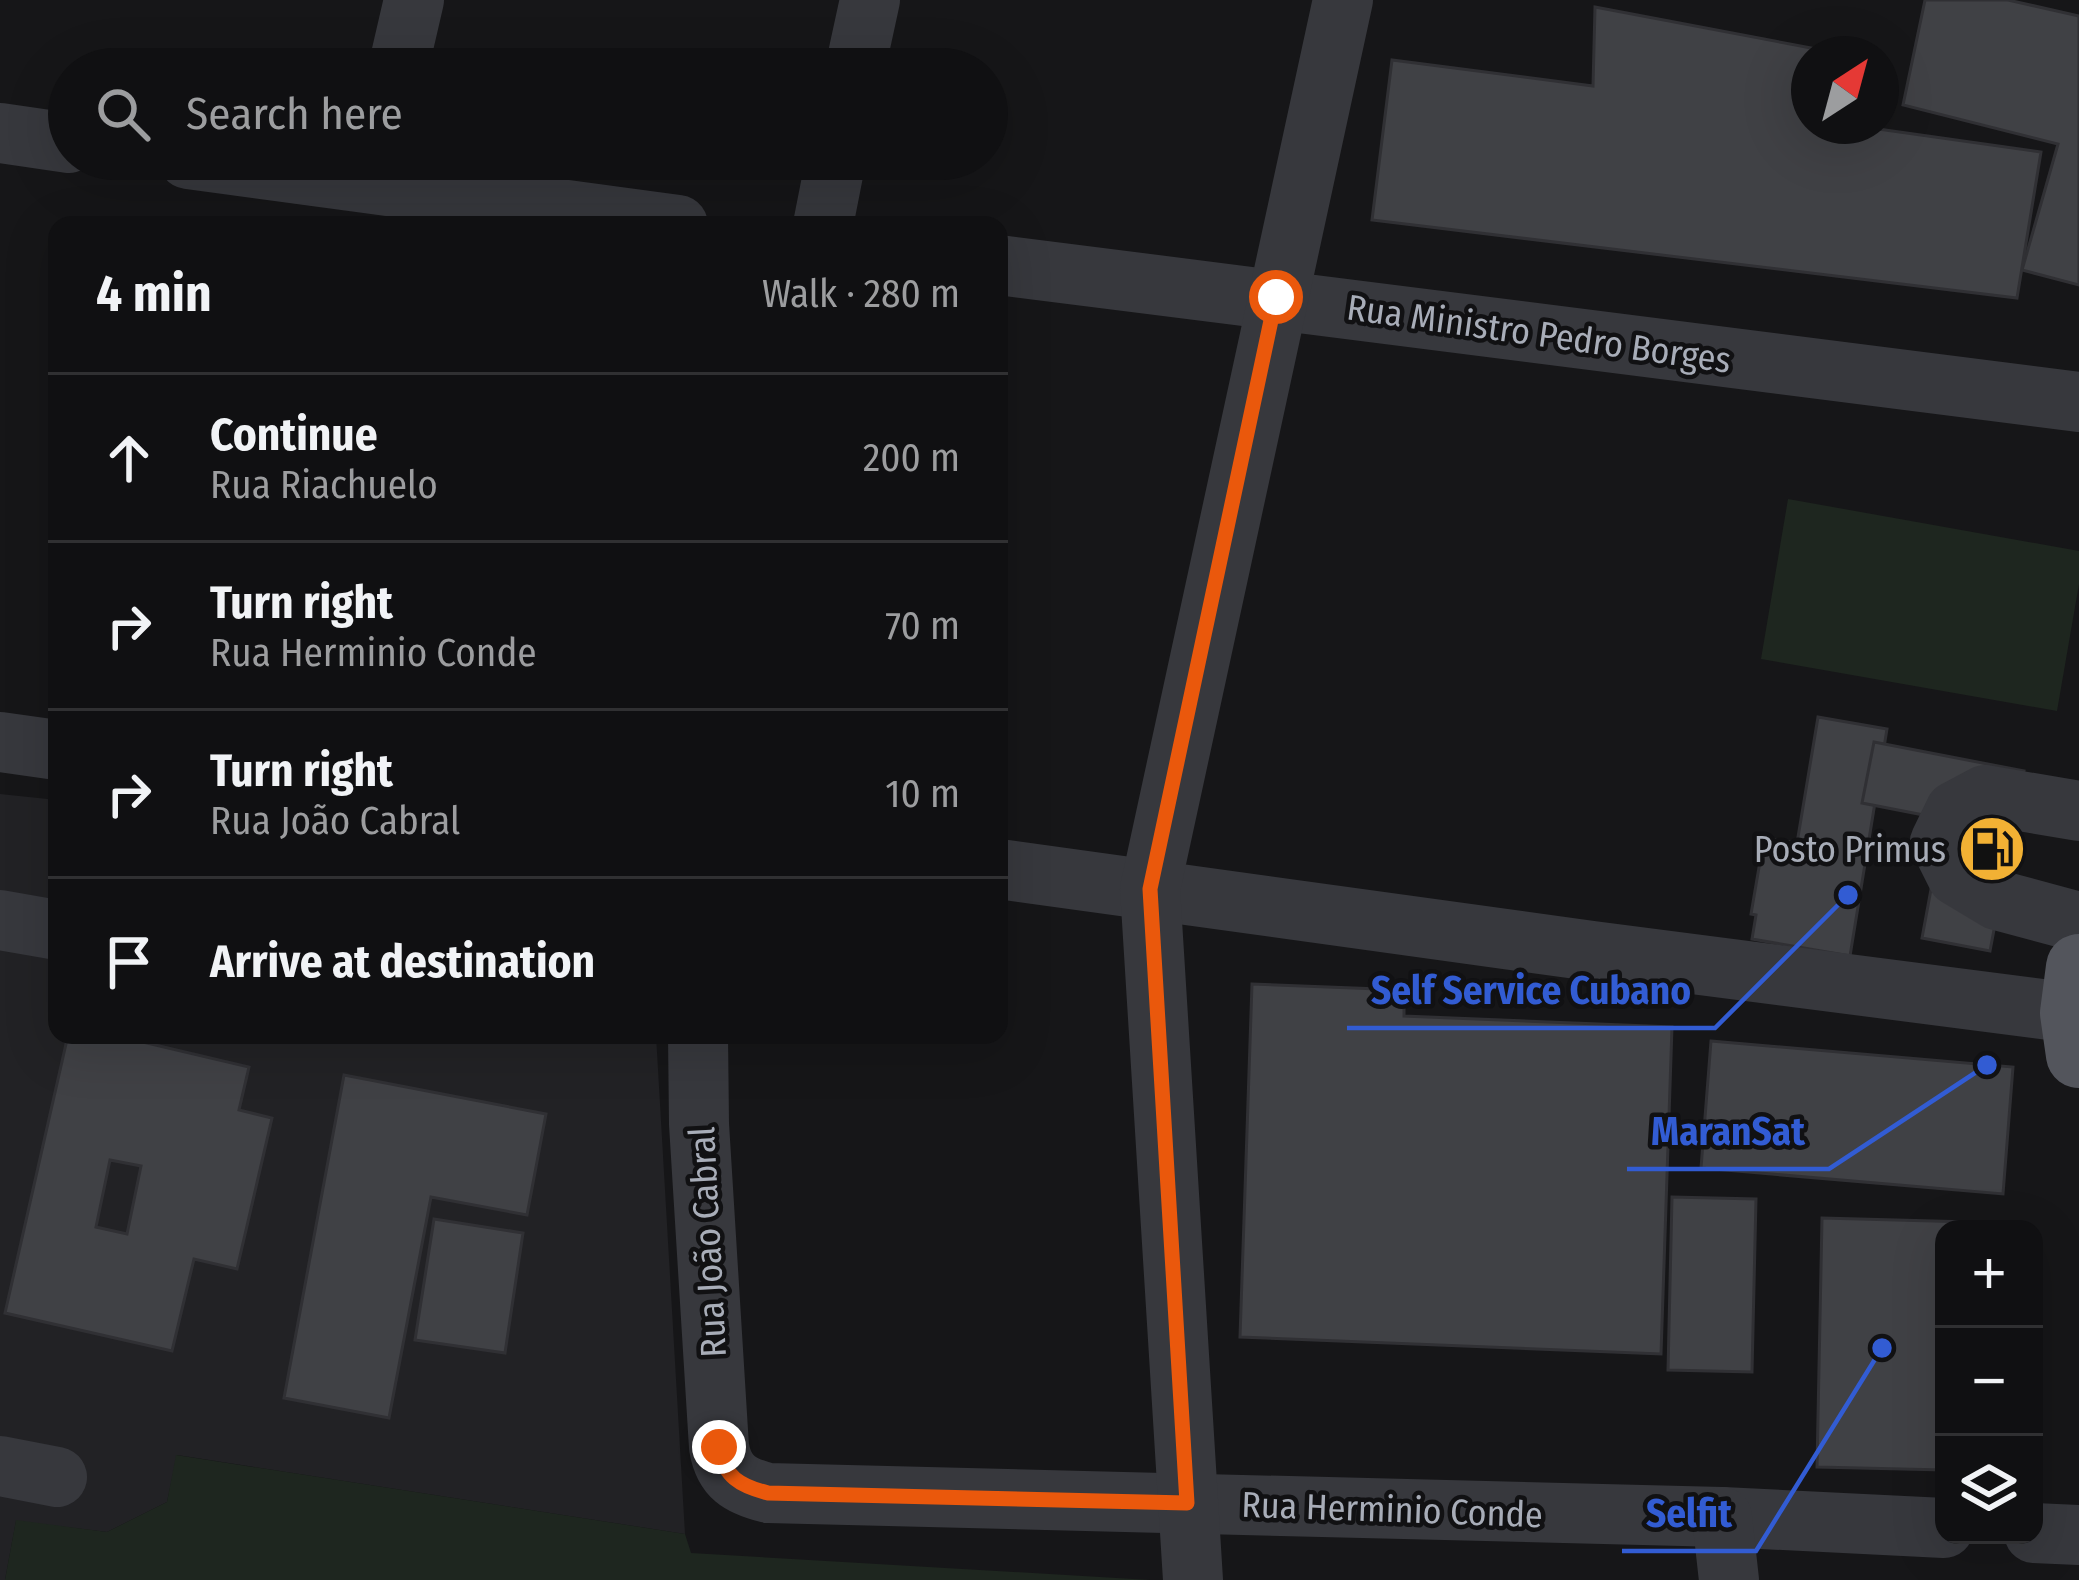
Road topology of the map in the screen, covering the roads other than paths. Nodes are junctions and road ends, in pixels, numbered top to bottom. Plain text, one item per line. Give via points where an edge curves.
1 (414, 0) edge
2 (870, 0) edge
3 (1343, 0) edge
4 (403, 48) edge
5 (860, 48) edge
6 (0, 133) edge
7 (48, 139) edge
8 (313, 180) edge
9 (832, 180) edge
10 (372, 190) edge
11 (599, 216) edge
12 (825, 216) edge
13 (1008, 266) edge
14 (1276, 297) junction
15 (2079, 402) edge
16 (0, 742) edge
17 (48, 749) edge
18 (2079, 811) edge
19 (1008, 869) edge
20 (1150, 889) junction
21 (0, 920) edge
22 (2079, 922) edge
23 (48, 929) edge
24 (2077, 1011) edge
25 (698, 1044) edge
26 (768, 1493) joint
27 (1187, 1503) junction
28 (1722, 1517) junction
29 (1935, 1528) edge
30 (2043, 1533) edge
31 (2079, 1535) edge
32 (1193, 1580) edge
33 (1729, 1580) edge

1 - 4 street
2 - 5 street
3 - 14 street
6 - 7 street
8 - 10 street
9 - 12 street
10 - 11 street
13 - 14 street, Rua Ministro Pedro Borges
14 - 15 street, Rua Ministro Pedro Borges
14 - 20 street
16 - 17 street
18 - 22 street via 1985,795 1955,811 1940,842 1957,876 1997,899
19 - 20 street
20 - 24 street
20 - 27 street
21 - 23 street
25 - 26 street, Rua João Cabral via 722,1463 734,1480
26 - 27 street, Rua Herminio Conde
27 - 28 street, Rua Herminio Conde
27 - 32 street
28 - 29 street, Rua Herminio Conde
28 - 33 street
30 - 31 street

